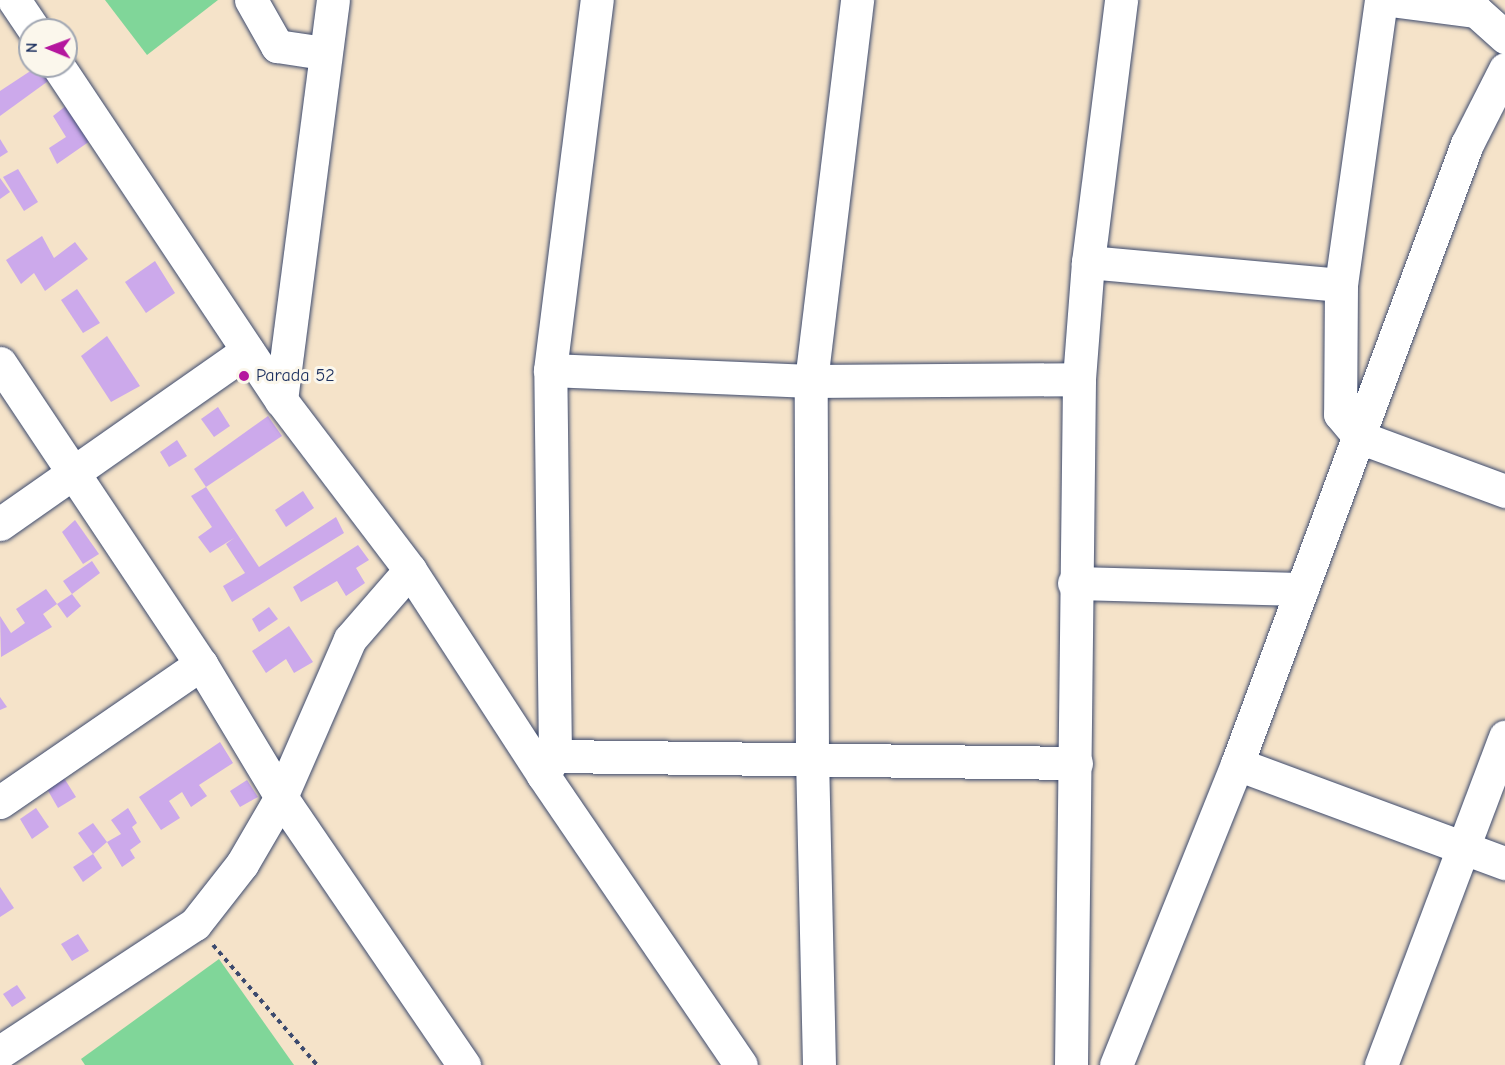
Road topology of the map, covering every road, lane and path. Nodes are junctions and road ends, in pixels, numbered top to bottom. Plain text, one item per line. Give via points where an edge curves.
1 (5, 0) edge
2 (14, 0) edge
3 (250, 0) edge
4 (333, 0) edge
5 (597, 0) edge
6 (857, 0) edge
7 (1121, 0) edge
8 (1381, 0) edge
9 (1390, 0) edge
10 (0, 14) edge
11 (26, 18) edge
12 (1505, 37) edge
13 (324, 53) junction
14 (1505, 69) edge
15 (66, 78) edge
16 (1088, 262) junction
17 (1341, 285) junction
18 (247, 351) junction
19 (0, 363) edge
20 (550, 370) junction
21 (1079, 379) junction
22 (812, 381) junction
23 (280, 400) junction
24 (1359, 436) junction
25 (73, 474) junction
26 (1505, 491) edge
27 (0, 524) edge
28 (410, 570) junction
29 (1074, 584) junction
30 (1302, 589) junction
31 (201, 664) junction
32 (1505, 737) edge
33 (812, 759) junction
34 (1076, 762) junction
35 (1237, 764) junction
36 (549, 766) junction
37 (281, 797) junction
38 (0, 802) edge
39 (1463, 847) junction
40 (1505, 863) edge
41 (195, 924) junction
42 (4, 1053) edge
43 (317, 1065) edge
44 (464, 1065) edge
45 (741, 1065) edge
46 (819, 1065) edge
47 (1071, 1065) edge
48 (1116, 1065) edge
49 (1381, 1065) edge

1 - 10 street
2 - 11 street
3 - 13 street via 277,46
4 - 13 street
5 - 20 street
6 - 22 street
7 - 16 street
8 - 17 street
9 - 12 street via 1476,10
13 - 23 street
14 - 24 street via 1467,144
15 - 18 street
16 - 17 street
16 - 21 street
17 - 24 street via 1340,414
18 - 23 street
18 - 25 street
19 - 25 street
20 - 22 street
20 - 36 street
21 - 22 street
21 - 29 street
22 - 33 street
23 - 28 street
24 - 26 street
24 - 30 street
25 - 27 street
25 - 31 street
28 - 36 street
28 - 37 street via 350,639
29 - 30 street
29 - 34 street
30 - 35 street
31 - 37 street
31 - 38 street
32 - 39 street
33 - 34 street
33 - 36 street
33 - 46 street
34 - 47 street
35 - 39 street
35 - 48 street
36 - 45 street
37 - 41 street via 242,864
37 - 44 street
39 - 40 street
39 - 49 street
41 - 42 street
41 - 43 path

